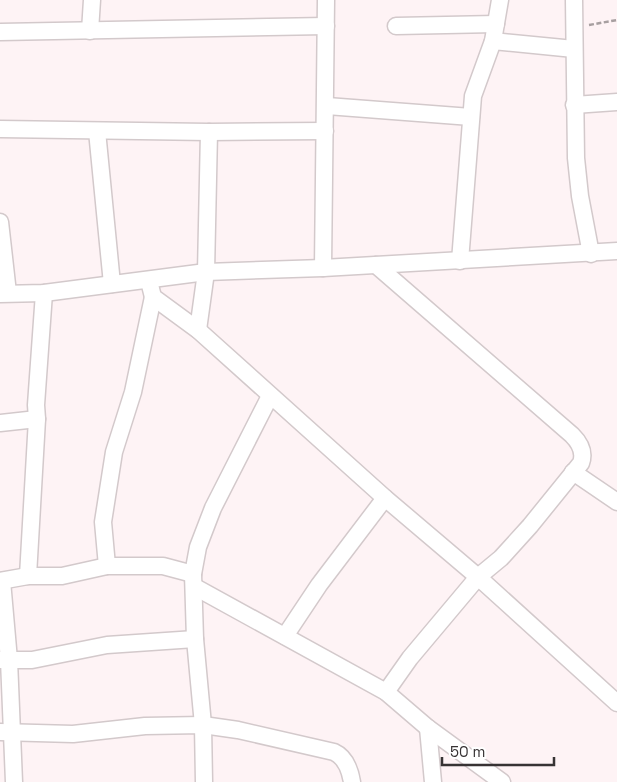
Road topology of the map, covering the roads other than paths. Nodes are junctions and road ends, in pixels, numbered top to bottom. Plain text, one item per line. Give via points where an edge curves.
1 (92, 0) edge
2 (326, 0) edge
3 (500, 0) edge
4 (574, 0) edge
5 (496, 24) junction
6 (326, 26) junction
7 (396, 26) dead end
8 (90, 31) junction
9 (0, 32) edge
10 (493, 41) junction
11 (574, 49) junction
12 (617, 102) edge
13 (574, 105) junction
14 (326, 106) junction
15 (471, 117) junction
16 (0, 129) edge
17 (97, 131) junction
18 (325, 131) junction
19 (209, 132) junction
20 (0, 222) edge
21 (617, 251) edge
22 (591, 254) junction
23 (460, 261) junction
24 (376, 265) junction
25 (323, 268) junction
26 (206, 272) junction
27 (148, 281) junction
28 (112, 284) junction
29 (4, 294) edge
30 (44, 294) junction
31 (153, 298) junction
32 (198, 330) junction
33 (270, 396) junction
34 (37, 419) junction
35 (0, 423) edge
36 (573, 472) junction
37 (385, 498) junction
38 (617, 502) edge
39 (108, 566) junction
40 (28, 576) junction
41 (478, 577) junction
42 (194, 580) junction
43 (1, 581) edge
44 (285, 636) junction
45 (195, 639) junction
46 (5, 660) edge
47 (386, 692) junction
48 (617, 704) edge
49 (203, 725) junction
50 (428, 728) junction
51 (6, 732) edge
52 (14, 782) edge
53 (204, 782) edge
54 (352, 782) edge
55 (432, 782) edge
56 (502, 782) edge

1 - 8 street
2 - 6 street
3 - 5 street
4 - 11 street
5 - 7 street
5 - 10 street
6 - 8 street
6 - 14 street
8 - 9 street
10 - 11 street
10 - 15 street via 475,90
11 - 13 street
12 - 13 street
13 - 22 street via 580,196
14 - 15 street
14 - 18 street
15 - 23 street
16 - 17 street
17 - 19 street
17 - 28 street
18 - 19 street
18 - 25 street
19 - 26 street
20 - 29 street
21 - 22 street
22 - 23 street
23 - 24 street
24 - 25 street
24 - 36 street via 578,441 583,459
25 - 26 street
26 - 27 street
26 - 32 street
27 - 28 street
27 - 31 street
28 - 30 street
29 - 30 street
30 - 34 street
31 - 32 street
31 - 39 street via 133,392 114,452 103,522
32 - 33 street
33 - 37 street
33 - 42 street via 203,529
34 - 35 street
34 - 40 street
36 - 38 street
36 - 41 street via 530,526 501,558
37 - 41 street
37 - 44 street
39 - 40 street via 62,576
39 - 42 street via 163,566
40 - 43 street
41 - 47 street
41 - 48 street
42 - 44 street
42 - 45 street
43 - 46 street
44 - 47 street
45 - 46 street via 107,645 32,660
45 - 49 street
46 - 51 street
47 - 50 street
49 - 51 street via 145,726 73,734
49 - 53 street
49 - 54 street via 334,752 346,763
50 - 55 street
50 - 56 street
51 - 52 street

